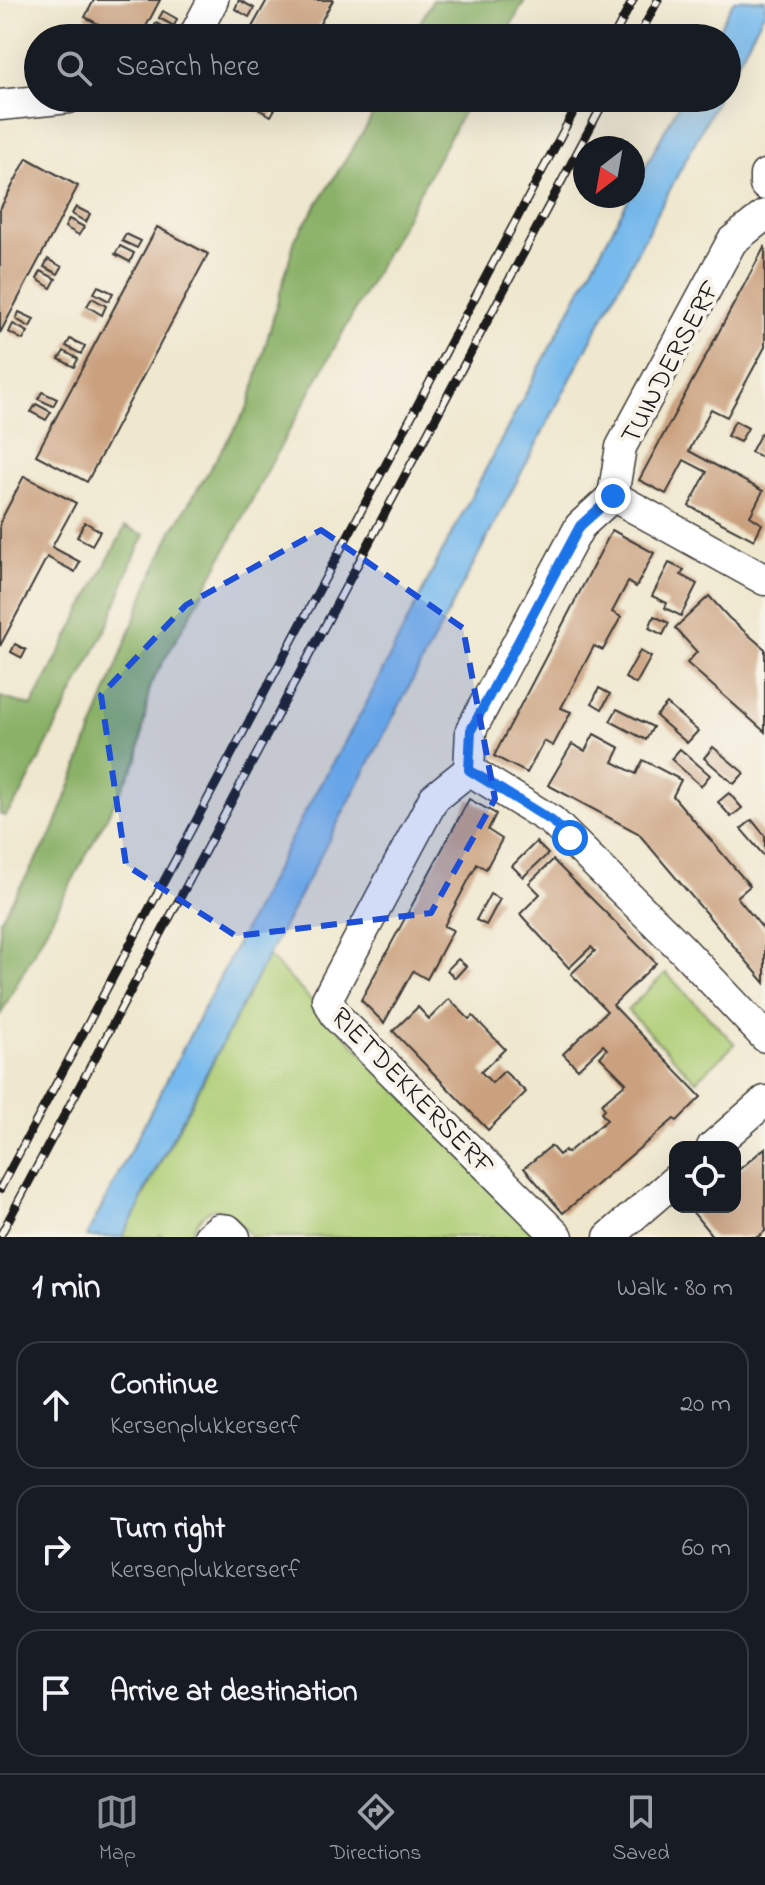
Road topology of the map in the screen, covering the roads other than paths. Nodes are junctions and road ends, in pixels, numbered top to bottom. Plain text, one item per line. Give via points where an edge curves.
1 (213, 0) edge
2 (200, 24) edge
3 (24, 103) edge
4 (0, 105) edge
5 (765, 175) edge
6 (765, 185) edge
7 (765, 215) edge
8 (613, 496) junction
9 (765, 580) edge
10 (469, 770) junction
11 (765, 1037) edge
12 (765, 1101) edge
13 (719, 1141) edge
14 (669, 1185) edge
15 (558, 1237) edge
16 (609, 1237) edge

1 - 2 street
3 - 4 street
5 - 6 street
7 - 8 street, TUINDERSERF via 732,241 621,447
8 - 9 street
8 - 10 street via 580,526 471,730
10 - 11 street via 552,821
10 - 15 street, RIETDEKKERSERF via 434,798 327,999 337,1017
12 - 13 street
14 - 16 street

